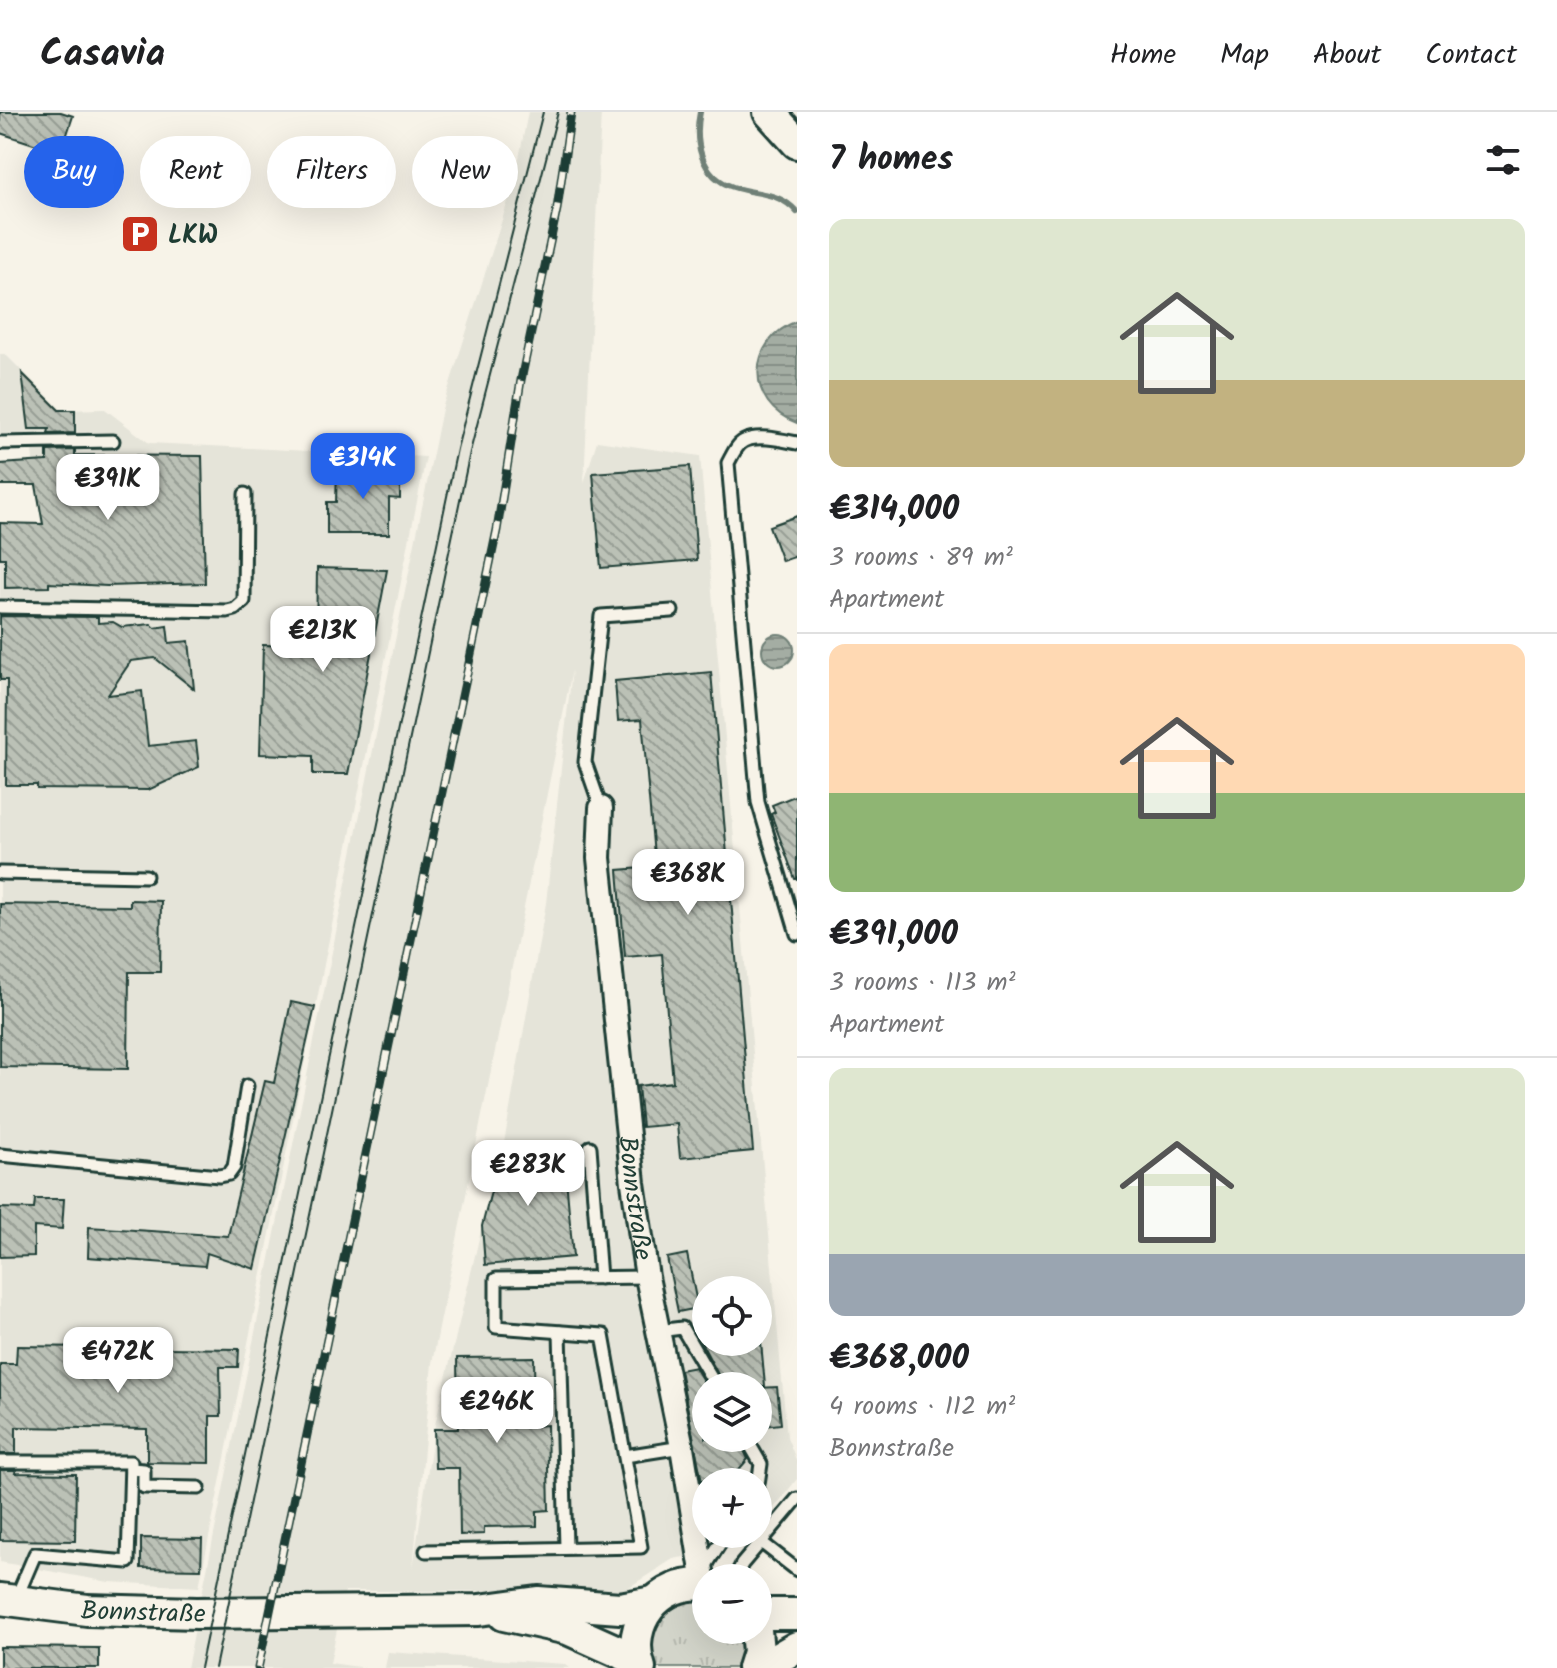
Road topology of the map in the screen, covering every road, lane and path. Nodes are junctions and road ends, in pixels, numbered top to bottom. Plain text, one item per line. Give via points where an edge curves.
1 (769, 112) edge
2 (797, 143) edge
3 (113, 441) dead end
4 (0, 443) edge
5 (797, 443) edge
6 (245, 494) dead end
7 (0, 607) edge
8 (672, 611) dead end
9 (601, 808) joint
10 (0, 873) edge
11 (146, 876) dead end
12 (797, 934) edge
13 (247, 1086) dead end
14 (590, 1147) dead end
15 (0, 1155) edge
16 (647, 1277) junction
17 (600, 1278) junction
18 (658, 1331) junction
19 (560, 1332) junction
20 (708, 1372) edge
21 (682, 1447) junction
22 (625, 1456) junction
23 (0, 1462) edge
24 (131, 1469) junction
25 (199, 1488) dead end
26 (797, 1499) edge
27 (772, 1529) edge
28 (566, 1547) junction
29 (756, 1548) edge
30 (769, 1548) edge
31 (426, 1551) dead end
32 (700, 1564) edge
33 (742, 1564) edge
34 (797, 1570) edge
35 (692, 1583) edge
36 (8, 1600) edge
37 (653, 1602) junction
38 (479, 1610) junction
39 (772, 1614) edge
40 (797, 1614) edge
41 (757, 1644) edge
42 (797, 1647) edge
43 (638, 1664) edge
44 (753, 1668) edge
45 (761, 1668) edge

1 - 2 main road
3 - 4 lane
5 - 12 lane via 744,441 728,463 758,802
6 - 7 lane via 244,601 235,609
8 - 9 lane via 601,616 585,762
9 - 16 street, Bonnstraße via 599,858
10 - 11 lane
13 - 15 lane via 229,1174
14 - 17 lane
16 - 17 lane
16 - 18 street, Bonnstraße
17 - 19 lane via 496,1279 496,1327
18 - 20 lane via 682,1328
18 - 21 street, Bonnstraße
19 - 22 lane via 603,1335
19 - 28 lane
21 - 22 lane
21 - 32 street, Bonnstraße
22 - 28 lane via 641,1547
23 - 24 lane via 131,1462
24 - 25 lane via 144,1470 144,1487
24 - 36 lane via 128,1562 35,1554
26 - 27 lane
28 - 31 lane
29 - 33 lane
30 - 34 lane
35 - 37 main road, Bonnstraße
36 - 38 main road, Bonnstraße via 87,1610 197,1613
37 - 38 main road, Bonnstraße via 620,1608 538,1602
37 - 43 main road via 637,1629
38 - 43 main road, Bonnstraße via 568,1629
39 - 40 main road
41 - 44 main road
42 - 45 main road

